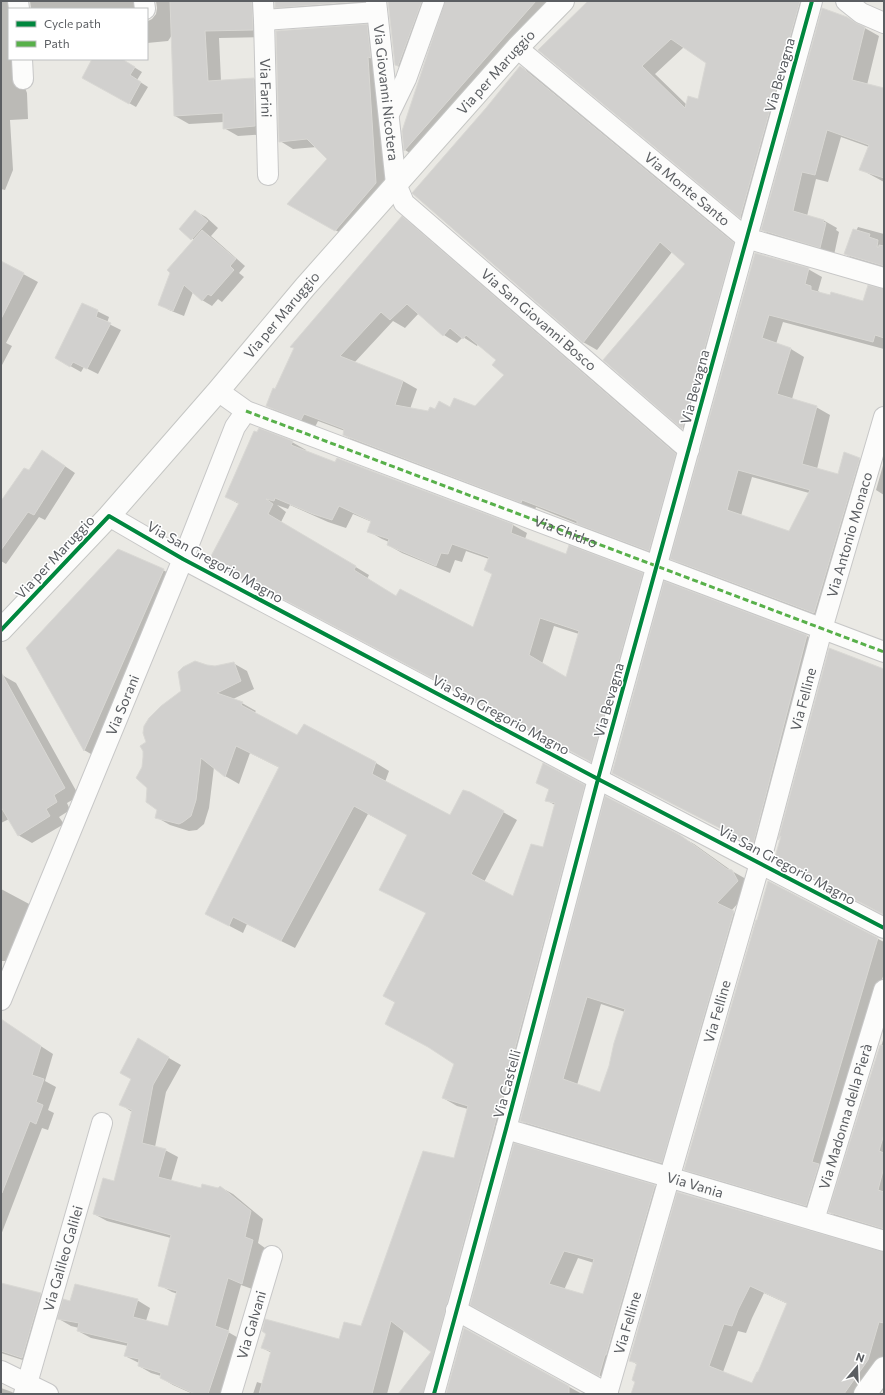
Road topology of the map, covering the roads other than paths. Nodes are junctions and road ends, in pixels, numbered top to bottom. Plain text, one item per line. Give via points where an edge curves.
1 (434, 1) edge
2 (563, 1) edge
3 (812, 1) edge
4 (846, 1) edge
5 (376, 6) edge
6 (263, 10) edge
7 (884, 23) edge
8 (517, 48) junction
9 (22, 60) edge
10 (23, 79) dead end
11 (389, 114) junction
12 (268, 175) dead end
13 (396, 184) junction
14 (746, 238) junction
15 (884, 278) edge
16 (218, 391) junction
17 (246, 411) junction
18 (884, 417) edge
19 (689, 450) junction
20 (109, 516) junction
21 (183, 559) junction
22 (657, 566) junction
23 (822, 629) junction
24 (1, 630) edge
25 (884, 652) edge
26 (598, 779) junction
27 (760, 863) junction
28 (884, 928) edge
29 (884, 990) edge
30 (1, 1000) edge
31 (102, 1123) dead end
32 (506, 1129) junction
33 (669, 1177) junction
34 (814, 1220) junction
35 (884, 1241) edge
36 (272, 1256) dead end
37 (456, 1310) junction
38 (884, 1368) edge
39 (1, 1371) edge
40 (25, 1389) edge
41 (48, 1394) edge
42 (231, 1394) edge
43 (434, 1394) edge
44 (608, 1394) edge
45 (866, 1394) edge

1 - 11 street via 406,80
2 - 8 street, Via per Maruggio
3 - 14 street, Via Bevagna
4 - 7 street via 862,13
5 - 6 street
5 - 11 street, Via Giovanni Nicotera
6 - 12 street, Via Farini
8 - 13 street, Via per Maruggio
8 - 14 street, Via Monte Santo
9 - 10 street
11 - 13 street, Via Giovanni Nicotera
13 - 16 street, Via per Maruggio
13 - 19 street, Via San Giovanni Bosco via 404,203
14 - 15 street, Via Monte Santo
14 - 19 street, Via Bevagna
16 - 17 street, Via Chidro
16 - 20 street, Via per Maruggio
17 - 21 street, Via Sorani via 235,427
17 - 22 street, Via Chidro
18 - 23 street, Via Antonio Monaco
19 - 22 street, Via Bevagna
20 - 21 street, Via San Gregorio Magno
20 - 24 street, Via per Maruggio
21 - 26 street, Via San Gregorio Magno
21 - 30 street, Via Sorani
22 - 23 street, Via Chidro
22 - 26 street, Via Bevagna
23 - 25 street, Via Chidro
23 - 27 street, Via Felline
26 - 27 street, Via San Gregorio Magno
26 - 32 street, Via Castelli
27 - 28 street, Via San Gregorio Magno
27 - 33 street, Via Felline
29 - 34 street, Via Madonna della Pierà
31 - 40 street, Via Galileo Galilei
32 - 33 street, Via Vania
32 - 37 street, Via Castelli
33 - 34 street, Via Vania
33 - 44 street, Via Felline
34 - 35 street, Via Vania
36 - 42 street, Via Galvani
37 - 43 street, Via Castelli
37 - 44 street
38 - 45 street
39 - 40 street
40 - 41 street

